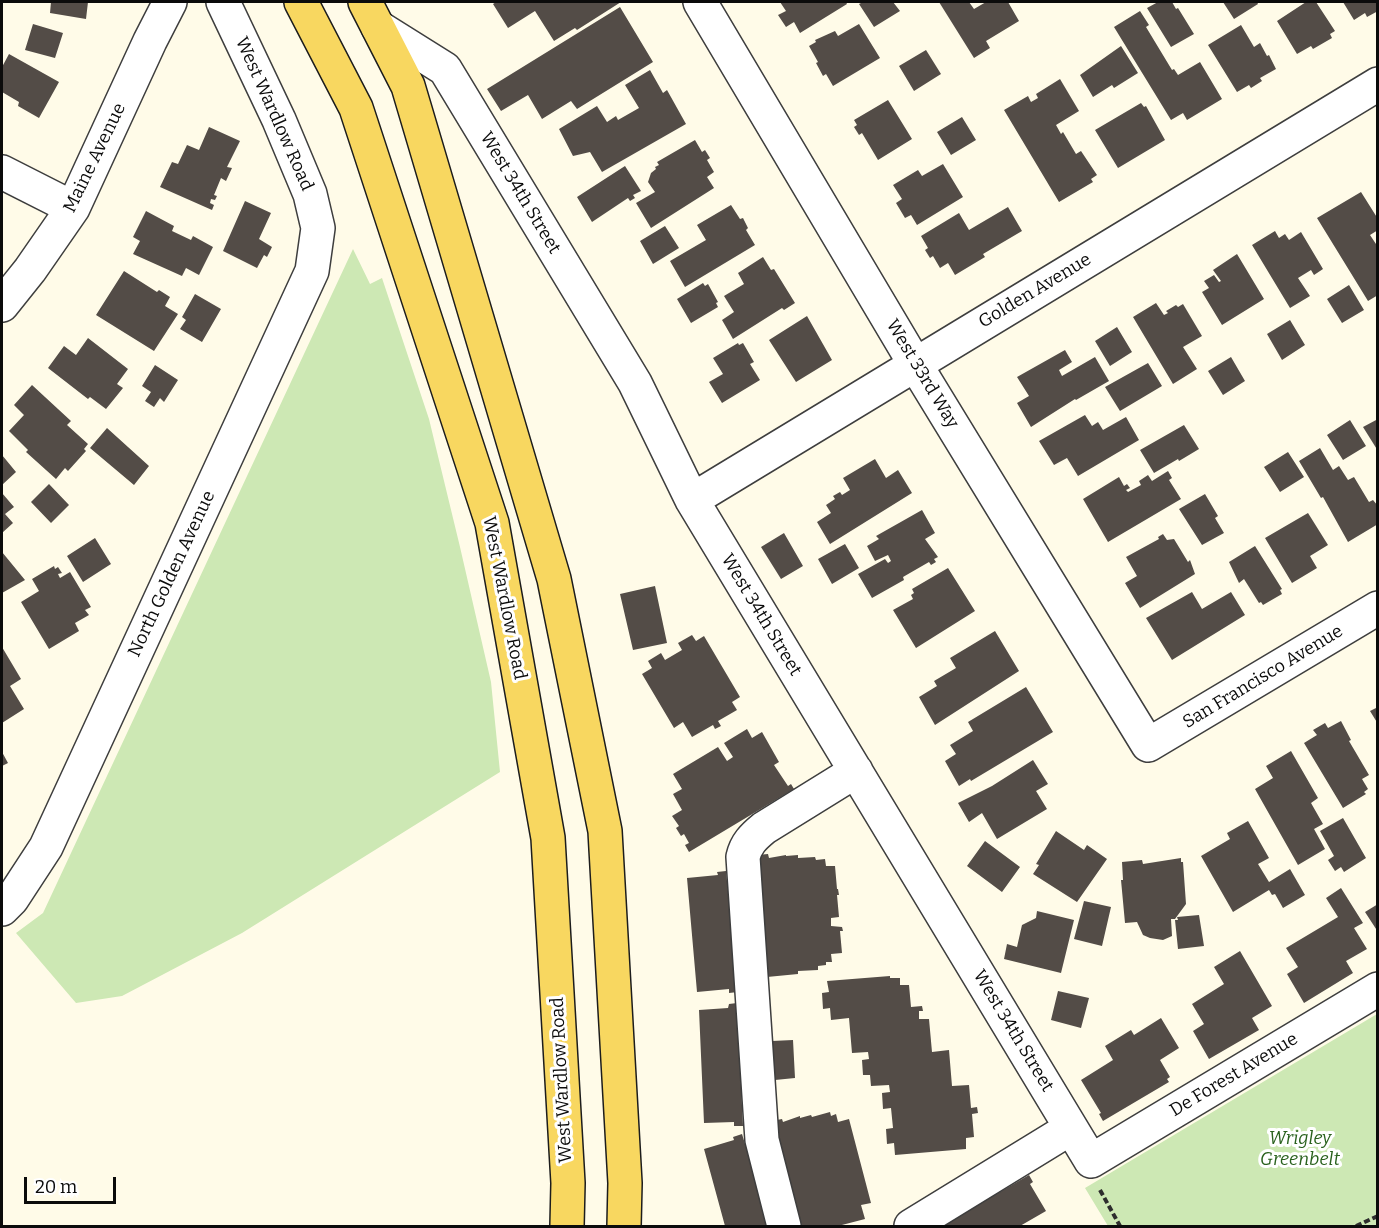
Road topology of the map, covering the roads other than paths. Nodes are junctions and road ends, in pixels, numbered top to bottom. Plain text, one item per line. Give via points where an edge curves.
1 (170, 2) edge
2 (223, 2) edge
3 (301, 2) edge
4 (700, 2) edge
5 (371, 14) edge
6 (1377, 84) edge
7 (2, 172) edge
8 (73, 208) junction
9 (318, 228) joint
10 (2, 305) edge
11 (915, 364) junction
12 (692, 500) junction
13 (1377, 609) edge
14 (1148, 745) joint
15 (856, 771) junction
16 (2, 909) edge
17 (1377, 989) edge
18 (1071, 1128) junction
19 (1091, 1161) joint
20 (567, 1227) edge
21 (624, 1227) edge
22 (784, 1227) edge
23 (911, 1227) edge

1 - 8 street, Maine Avenue
2 - 9 street, West Wardlow Road via 279,120 310,194
3 - 20 main road, West Wardlow Road via 356,108 492,523 548,838 568,1183
4 - 11 street, West 33rd Way
5 - 12 street, West 34th Street via 445,69 635,383
5 - 21 main road via 408,86 556,591 605,831 625,1183
6 - 11 street, Golden Avenue
7 - 8 street
8 - 10 street, Maine Avenue
9 - 16 street, North Golden Avenue via 312,271 51,836
11 - 12 street, Golden Avenue
11 - 14 street, West 33rd Way
12 - 15 street, West 34th Street
13 - 14 street, San Francisco Avenue
15 - 18 street, West 34th Street
15 - 22 street via 764,828 752,838 743,857 762,1140
17 - 19 street, De Forest Avenue
18 - 19 street, West 34th Street
18 - 23 street

